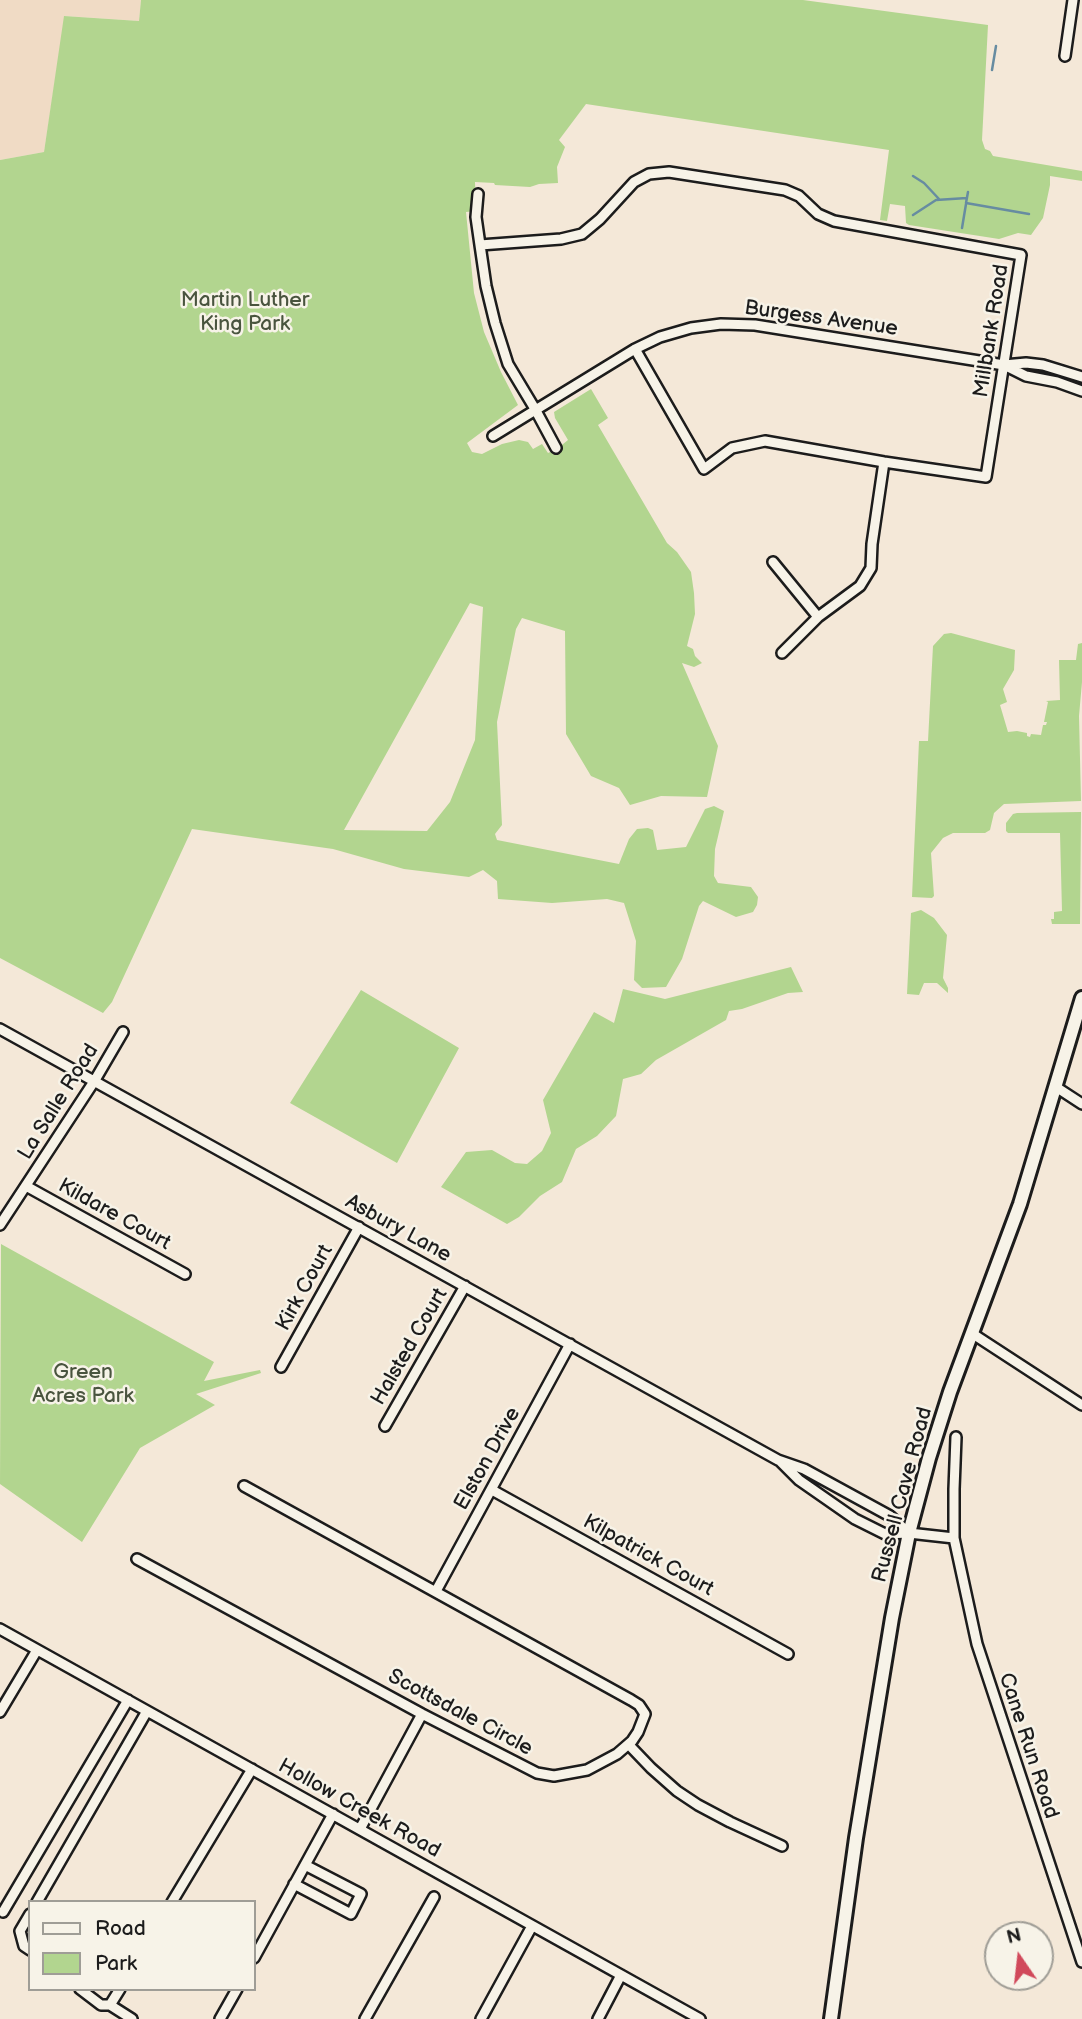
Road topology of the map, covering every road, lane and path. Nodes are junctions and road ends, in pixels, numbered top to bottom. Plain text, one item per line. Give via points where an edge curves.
1 (1073, 0) edge
2 (1065, 56) dead end
3 (478, 194) dead end
4 (480, 245) junction
5 (635, 349) junction
6 (1004, 365) junction
7 (1082, 377) edge
8 (1082, 390) edge
9 (536, 409) junction
10 (493, 436) dead end
11 (556, 448) dead end
12 (884, 462) junction
13 (773, 562) dead end
14 (818, 617) junction
15 (782, 653) dead end
16 (1082, 998) edge
17 (0, 1029) edge
18 (122, 1032) dead end
19 (95, 1080) junction
20 (1056, 1087) junction
21 (1082, 1104) edge
22 (26, 1186) junction
23 (0, 1225) edge
24 (359, 1227) junction
25 (185, 1274) dead end
26 (465, 1286) junction
27 (973, 1334) junction
28 (570, 1344) junction
29 (281, 1367) dead end
30 (1082, 1405) edge
31 (384, 1426) dead end
32 (956, 1437) dead end
33 (778, 1460) junction
34 (244, 1486) dead end
35 (492, 1490) junction
36 (909, 1533) junction
37 (954, 1538) junction
38 (136, 1559) dead end
39 (436, 1591) junction
40 (0, 1629) edge
41 (37, 1650) junction
42 (788, 1654) dead end
43 (128, 1700) junction
44 (147, 1711) junction
45 (0, 1712) edge
46 (422, 1714) junction
47 (629, 1745) junction
48 (252, 1769) junction
49 (333, 1814) junction
50 (360, 1829) junction
51 (782, 1846) dead end
52 (305, 1865) junction
53 (294, 1884) junction
54 (434, 1897) dead end
55 (38, 1900) edge
56 (173, 1900) edge
57 (3, 1912) dead end
58 (28, 1917) edge
59 (532, 1926) junction
60 (28, 1949) edge
61 (256, 1954) edge
62 (1082, 1962) edge
63 (621, 1975) junction
64 (83, 1991) edge
65 (119, 1991) edge
66 (236, 1991) edge
67 (110, 2005) junction
68 (225, 2017) edge
69 (132, 2019) edge
70 (365, 2019) edge
71 (481, 2019) edge
72 (598, 2019) edge
73 (700, 2019) edge
74 (831, 2019) edge

1 - 2 street
3 - 4 street
4 - 6 street, Millbank Road via 582,234 634,182 649,174 669,172 785,190 834,221 1021,255
4 - 9 street via 486,286 508,364
5 - 6 street, Burgess Avenue via 691,328 755,325
5 - 9 street, Burgess Avenue
5 - 12 street, Millbank Road via 704,469 732,448 765,441
6 - 7 street, Burgess Avenue via 1043,365
6 - 8 street, Burgess Avenue via 1026,376
6 - 12 street, Millbank Road via 986,477
9 - 10 street, Burgess Avenue
9 - 11 street
12 - 14 street via 871,568 860,586
13 - 14 street
14 - 15 street
16 - 20 main road, Russell Cave Road
17 - 19 street, Asbury Lane
18 - 19 street, La Salle Road
19 - 22 street, La Salle Road
19 - 24 street, Asbury Lane
20 - 21 street
20 - 27 main road, Russell Cave Road
22 - 23 street, La Salle Road
22 - 25 street, Kildare Court
24 - 26 street, Asbury Lane
24 - 29 street, Kirk Court
26 - 28 street, Asbury Lane
26 - 31 street, Halsted Court
27 - 30 street
27 - 36 main road, Russell Cave Road via 950,1392
28 - 33 street, Asbury Lane
28 - 35 street, Elston Drive
32 - 37 street, Cane Run Road
33 - 36 street, Asbury Lane via 804,1469 890,1516
33 - 36 street, Asbury Lane via 855,1519 884,1534
34 - 39 street
35 - 39 street, Elston Drive
35 - 42 street, Kilpatrick Court
36 - 37 street
36 - 74 main road, Russell Cave Road via 891,1618
37 - 62 street, Cane Run Road via 986,1677
38 - 46 street, Scottsdale Circle
39 - 47 street via 639,1705 645,1714
40 - 41 street, Hollow Creek Road
41 - 43 street, Hollow Creek Road
41 - 45 street
43 - 44 street, Hollow Creek Road
43 - 57 street
44 - 48 street, Hollow Creek Road
44 - 55 street
46 - 47 street, Scottsdale Circle via 548,1776 587,1770
46 - 50 street
47 - 51 street via 677,1791
48 - 49 street, Hollow Creek Road
48 - 56 street
49 - 50 street, Hollow Creek Road
49 - 52 street
50 - 59 street, Hollow Creek Road
52 - 53 street
52 - 53 street via 361,1894 351,1914
53 - 61 street
54 - 70 street
58 - 60 street via 20,1931
59 - 63 street, Hollow Creek Road
59 - 71 street
63 - 72 street
63 - 73 street, Hollow Creek Road
64 - 67 street via 101,2005
65 - 67 street
66 - 68 street
67 - 69 street

